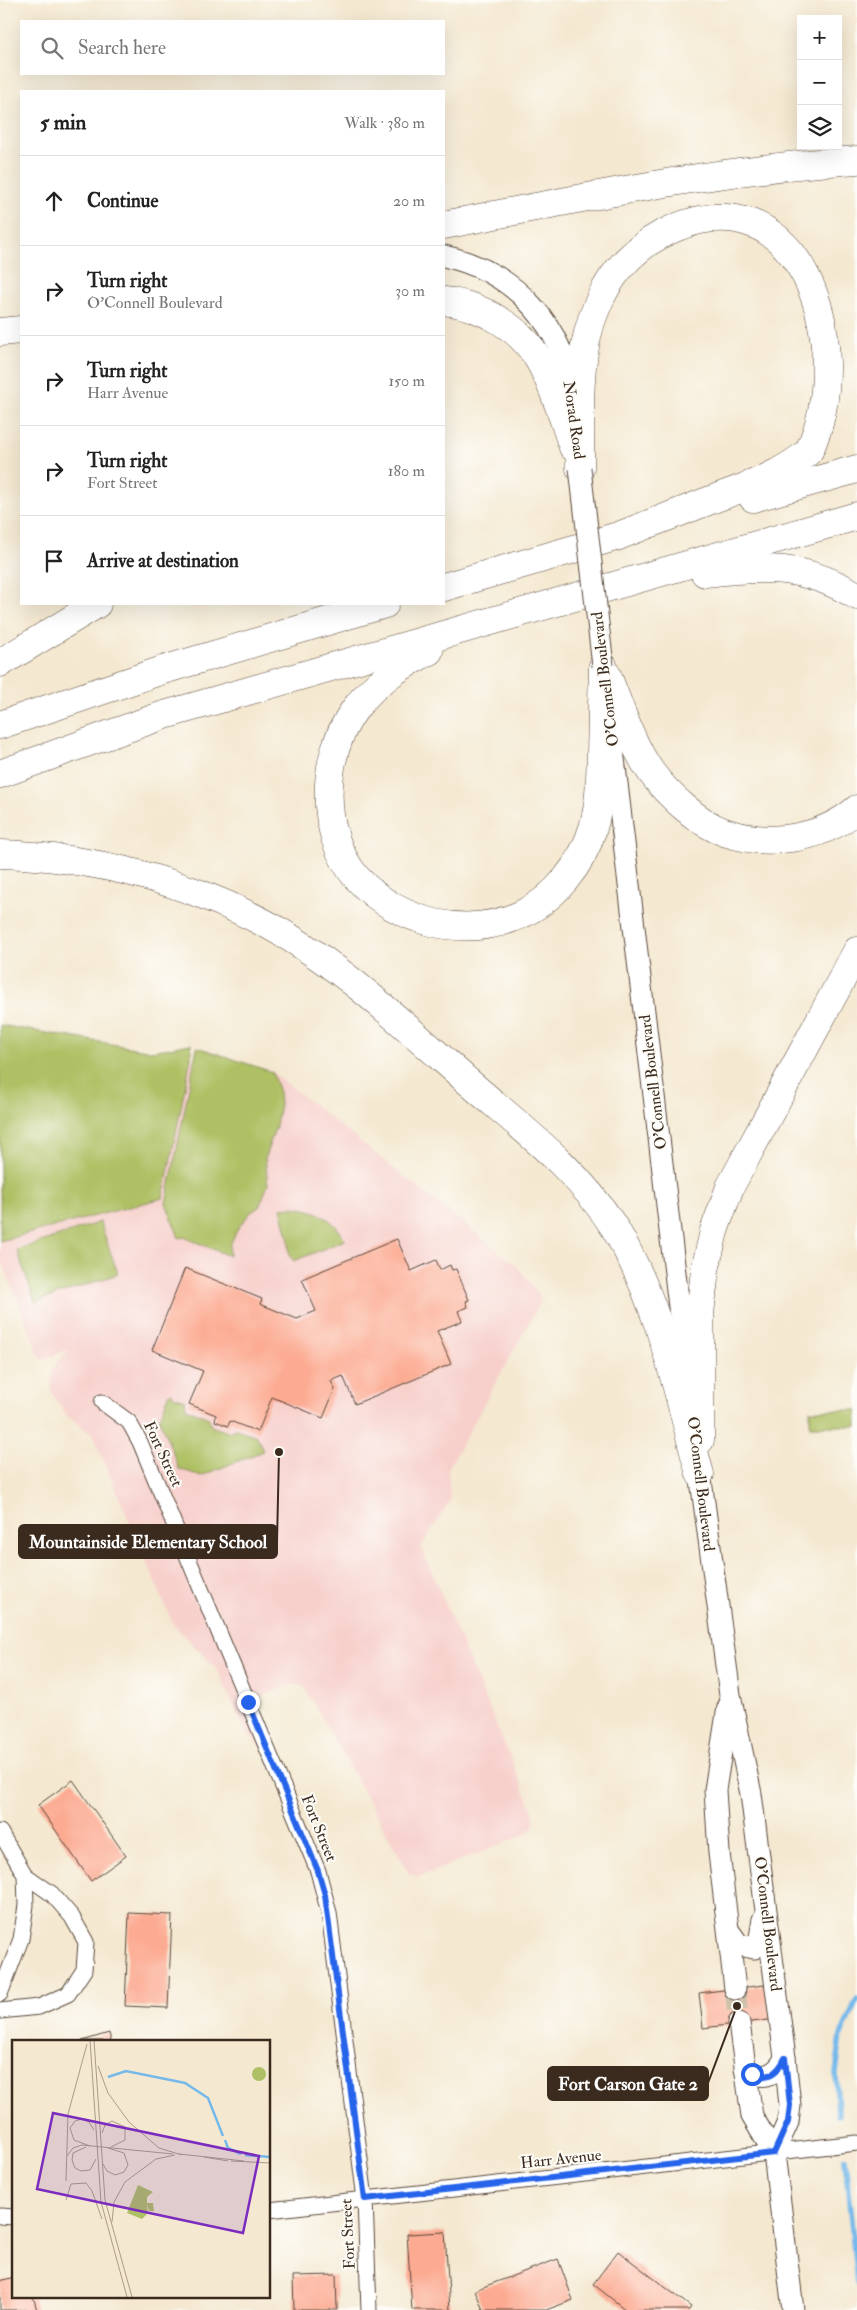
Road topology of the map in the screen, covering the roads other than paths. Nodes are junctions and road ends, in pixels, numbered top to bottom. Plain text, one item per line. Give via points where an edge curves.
1 (857, 160) edge
2 (445, 225) edge
3 (445, 256) edge
4 (836, 288) dead end
5 (445, 301) edge
6 (20, 330) edge
7 (0, 332) edge
8 (849, 385) dead end
9 (580, 468) junction
10 (857, 468) edge
11 (857, 516) edge
12 (616, 536) junction
13 (557, 554) junction
14 (445, 567) edge
15 (624, 582) junction
16 (445, 587) edge
17 (857, 596) edge
18 (565, 600) junction
19 (95, 605) edge
20 (382, 605) edge
21 (0, 663) edge
22 (603, 666) junction
23 (0, 725) edge
24 (0, 774) edge
25 (857, 809) edge
26 (0, 854) edge
27 (857, 951) edge
28 (102, 1402) dead end
29 (700, 1474) junction
30 (730, 1695) junction
31 (0, 1832) edge
32 (25, 1875) junction
33 (766, 1904) junction
34 (728, 1931) junction
35 (735, 1989) tunnel mouth
36 (0, 1994) edge
37 (0, 2011) edge
38 (739, 2023) tunnel mouth
39 (785, 2058) junction
40 (745, 2069) junction
41 (857, 2142) edge
42 (774, 2153) junction
43 (365, 2199) junction
44 (270, 2210) edge
45 (369, 2310) edge
46 (793, 2310) edge

1 - 2 highway via 736,171
3 - 9 main road, Norad Road via 471,263 500,277 520,292 543,317 558,346 572,388
4 - 9 highway via 811,253 788,234 764,224 715,218 678,226 651,240 610,280 596,307 581,373
5 - 9 highway via 475,308 501,321 523,339 540,361 551,385
6 - 7 highway
8 - 12 highway via 842,407 828,430 808,452 784,469
9 - 22 main road, O'Connell Boulevard, bridge
10 - 12 highway
11 - 15 highway
12 - 13 highway
13 - 14 highway
13 - 16 highway
15 - 17 highway via 741,568 781,568 811,575
15 - 18 highway
18 - 22 highway via 429,651 397,668 354,710 338,738 330,765 328,804 343,855 357,878 400,911 421,919 463,927 489,925 512,918 533,909 551,895 583,855 594,828 600,790
18 - 24 highway via 160,716
19 - 21 highway
20 - 23 highway via 163,670
22 - 25 highway via 651,772 674,798 722,832 773,840 801,837 825,829
22 - 29 main road, O'Connell Boulevard
26 - 29 highway via 82,860 130,870 223,904 271,927 373,999 539,1142 574,1174 598,1202 633,1261 662,1340
27 - 29 highway via 730,1186 714,1231 700,1314
28 - 43 street, Fort Street via 129,1422 140,1442 318,1871 328,1912
29 - 30 main road, O'Connell Boulevard
30 - 33 main road, O'Connell Boulevard via 751,1794
30 - 34 main road, O'Connell Boulevard via 714,1790
31 - 32 street
32 - 36 street via 26,1905 21,1940
32 - 37 street via 52,1894 72,1917 86,1942 84,1970 68,1994 39,2007
33 - 34 main road via 760,1938 754,1948 739,1945
33 - 39 main road, O'Connell Boulevard
34 - 35 main road, O'Connell Boulevard
38 - 40 main road
39 - 40 main road via 769,2076 759,2076
39 - 42 main road, O'Connell Boulevard via 790,2105 788,2122
40 - 42 main road via 752,2116
41 - 42 street, Harr Avenue
42 - 43 street, Harr Avenue
42 - 46 main road
43 - 44 street, Harr Avenue
43 - 45 street, Fort Street

